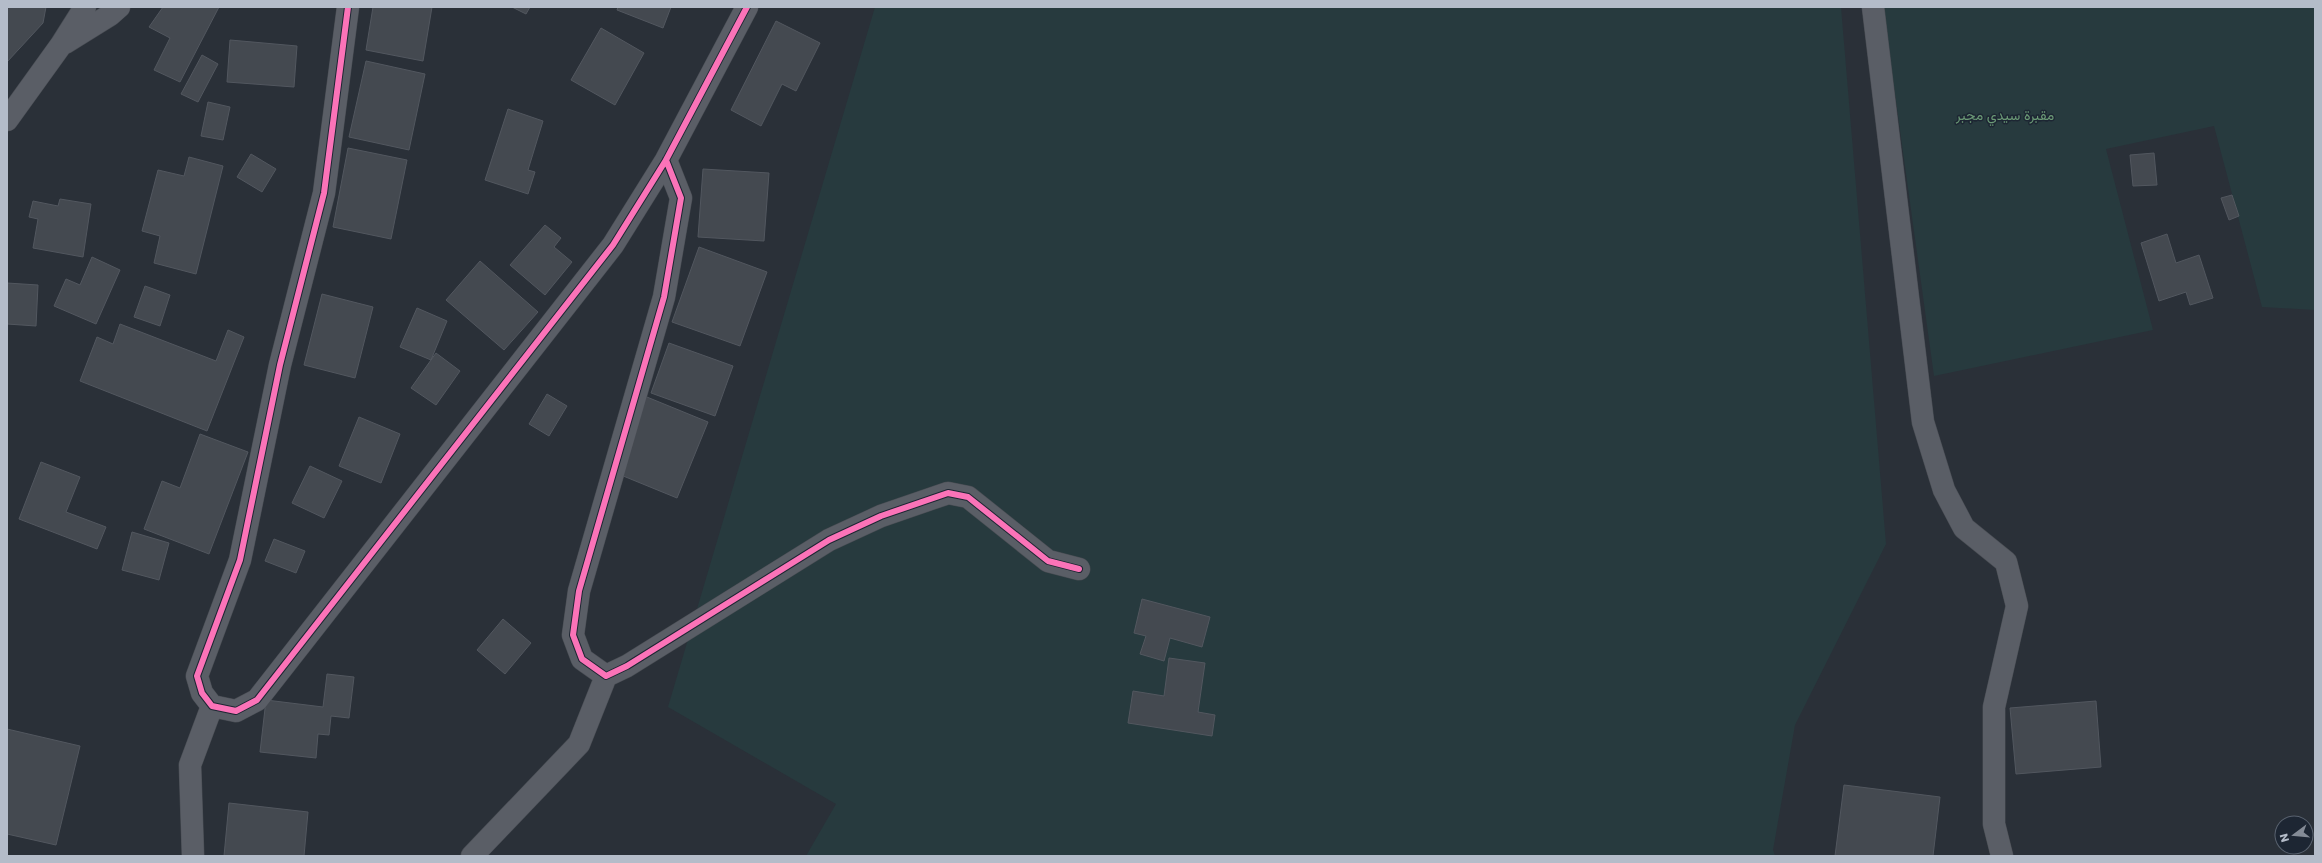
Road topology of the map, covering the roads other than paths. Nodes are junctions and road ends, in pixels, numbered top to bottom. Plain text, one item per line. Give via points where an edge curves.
1 (85, 7) edge
2 (119, 7) edge
3 (348, 7) edge
4 (747, 7) edge
5 (1873, 7) edge
6 (61, 45) junction
7 (7, 120) edge
8 (666, 160) junction
9 (1079, 569) dead end
10 (606, 676) junction
11 (212, 706) junction
12 (193, 856) edge
13 (472, 856) edge
14 (2002, 856) edge

1 - 6 street
2 - 6 street
3 - 11 street via 324,193 280,365 240,560 197,676 202,694
4 - 8 street
5 - 14 street via 1923,422 1944,490 1964,528 2006,562 2017,606 1994,707 1994,824
6 - 7 street
8 - 10 street via 681,198 664,296 579,591 573,635 582,660
8 - 11 street via 613,246 257,700 236,711
9 - 10 street via 1048,561 968,498 948,493 881,516 829,540 627,666
10 - 13 street via 579,744
11 - 12 street via 190,765

